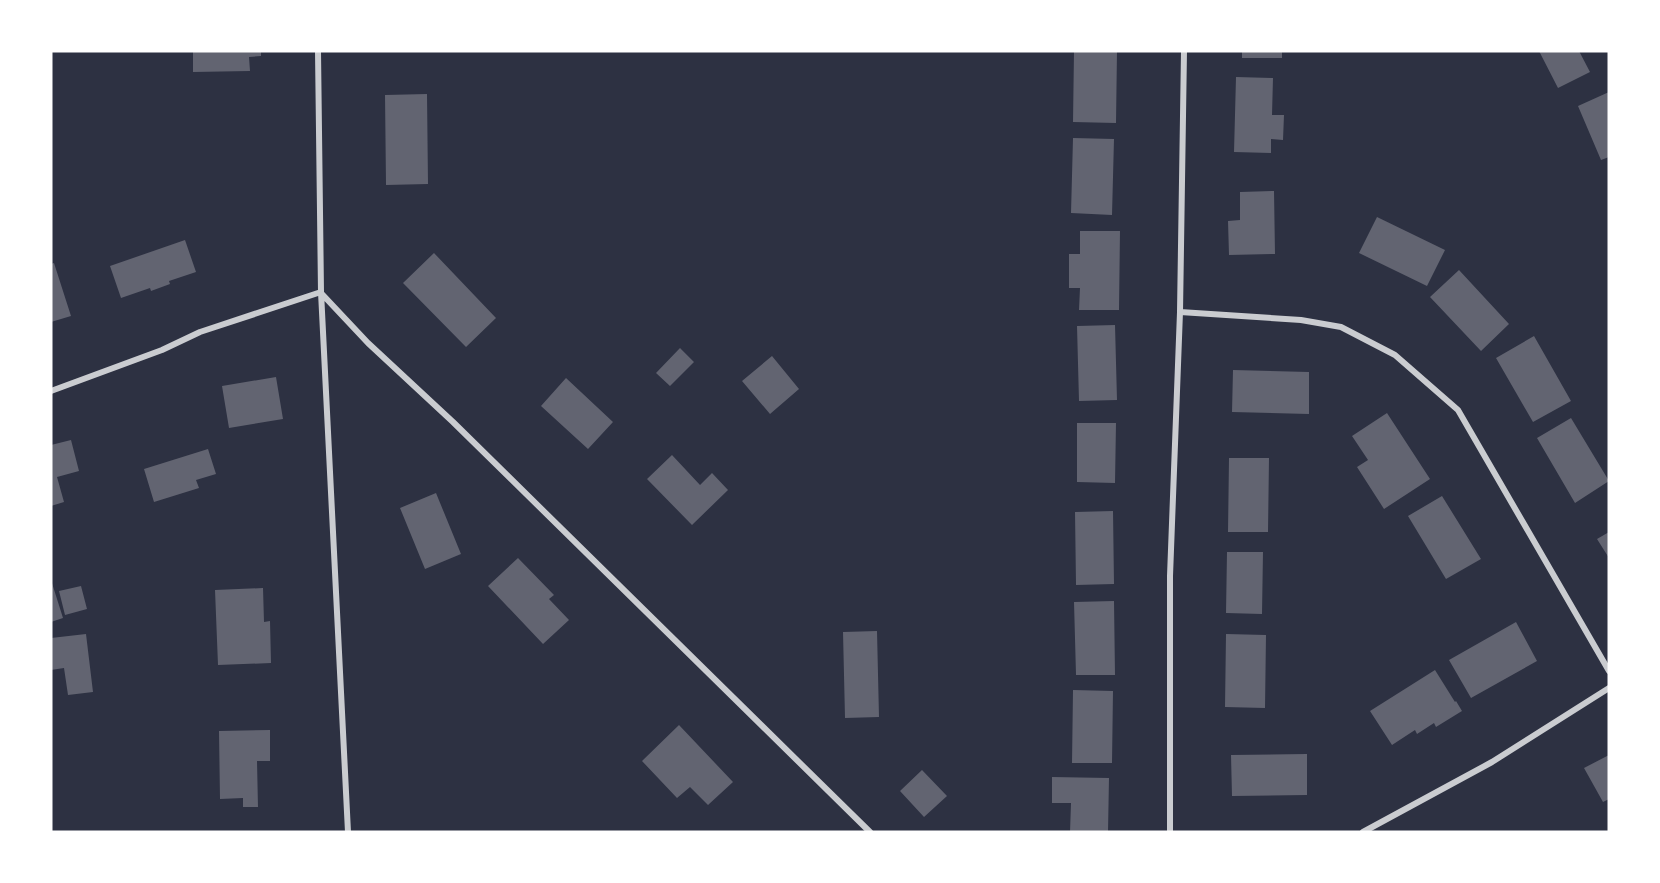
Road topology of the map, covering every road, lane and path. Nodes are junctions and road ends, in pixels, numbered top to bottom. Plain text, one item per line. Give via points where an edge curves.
1 (318, 51) edge
2 (1184, 51) edge
3 (321, 292) junction
4 (1180, 312) junction
5 (51, 391) edge
6 (1609, 671) edge
7 (1609, 688) edge
8 (348, 832) edge
9 (870, 832) edge
10 (1170, 832) edge
11 (1363, 832) edge

1 - 3 street
2 - 4 street
3 - 5 street via 200,332
3 - 8 street
3 - 9 street via 368,343
4 - 6 street via 1301,320 1341,327 1395,355 1458,410
4 - 10 street via 1170,576
7 - 11 street via 1466,777

